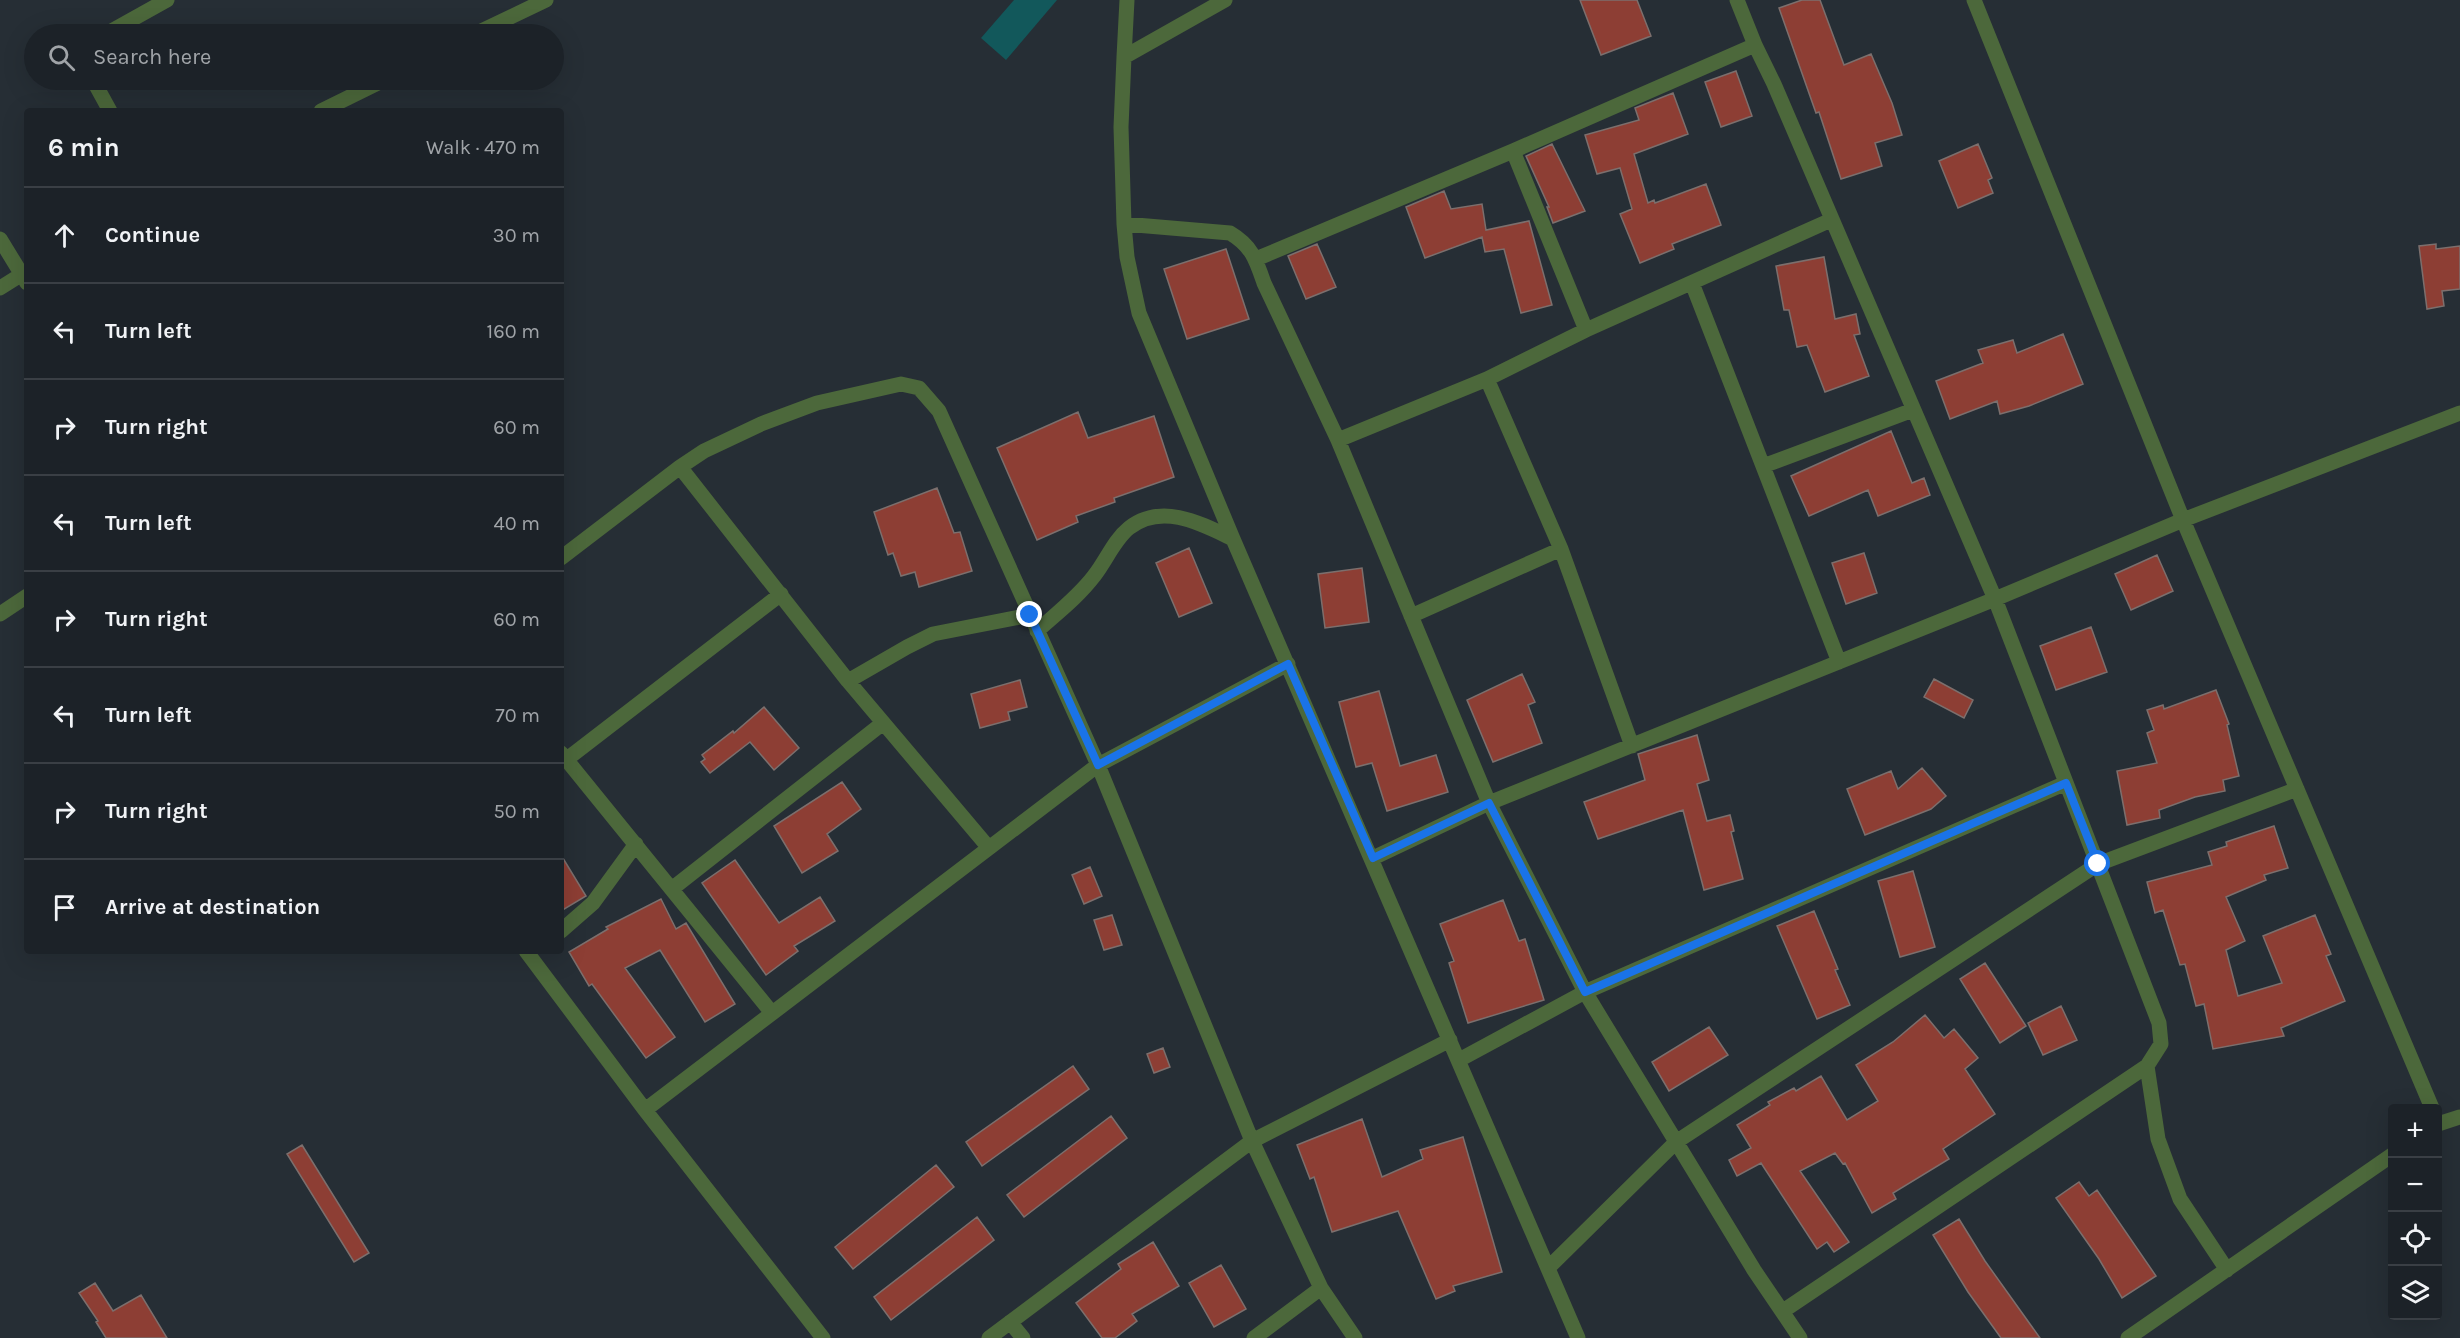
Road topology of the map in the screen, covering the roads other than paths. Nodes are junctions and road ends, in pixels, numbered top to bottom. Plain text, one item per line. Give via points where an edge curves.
1 (167, 0) edge
2 (546, 0) edge
3 (1127, 0) edge
4 (1225, 0) edge
5 (1737, 0) edge
6 (1974, 0) edge
7 (124, 24) edge
8 (496, 24) edge
9 (1755, 45) junction
10 (1124, 57) junction
11 (98, 90) edge
12 (364, 90) edge
13 (108, 108) edge
14 (327, 108) edge
15 (1513, 151) junction
16 (1831, 220) junction
17 (1124, 224) junction
18 (0, 239) edge
19 (1256, 259) junction
20 (24, 275) edge
21 (24, 276) edge
22 (1692, 283) junction
23 (0, 288) edge
24 (1586, 330) junction
25 (1487, 379) junction
26 (1913, 410) junction
27 (2460, 413) edge
28 (1338, 440) junction
29 (1763, 466) junction
30 (680, 467) junction
31 (2183, 520) junction
32 (1233, 539) junction
33 (1561, 549) junction
34 (564, 556) edge
35 (781, 594) junction
36 (24, 598) edge
37 (1995, 599) junction
38 (0, 614) edge
39 (1030, 615) junction
40 (1411, 616) junction
41 (1038, 631) junction
42 (1839, 662) junction
43 (1288, 664) junction
44 (848, 681) junction
45 (883, 723) junction
46 (1632, 746) junction
47 (564, 756) edge
48 (1098, 765) junction
49 (2066, 783) junction
50 (2297, 789) junction
51 (1489, 803) junction
52 (636, 844) junction
53 (988, 848) junction
54 (1373, 858) junction
55 (2098, 864) junction
56 (672, 888) junction
57 (564, 928) edge
58 (532, 954) edge
59 (1585, 992) junction
60 (772, 1013) junction
61 (1450, 1040) junction
62 (1459, 1060) junction
63 (2147, 1066) junction
64 (2430, 1104) edge
65 (645, 1110) junction
66 (2460, 1117) edge
67 (2442, 1122) edge
68 (1252, 1141) junction
69 (1676, 1142) junction
70 (2388, 1158) edge
71 (1548, 1268) junction
72 (2228, 1270) junction
73 (1322, 1288) junction
74 (1783, 1311) junction
75 (1010, 1322) junction
76 (824, 1338) edge
77 (989, 1338) edge
78 (1023, 1338) edge
79 (1254, 1338) edge
80 (1355, 1338) edge
81 (1578, 1338) edge
82 (1800, 1338) edge
83 (2128, 1338) edge

1 - 7 street
2 - 8 street
3 - 10 street
4 - 10 street
5 - 9 street
6 - 31 street
9 - 15 street
9 - 16 street
10 - 17 street
11 - 13 street
12 - 14 street
15 - 19 street
15 - 24 street
16 - 22 street
16 - 26 street
17 - 19 street via 1230,233 1244,241
17 - 32 street via 1139,313
18 - 20 street
19 - 28 street
21 - 23 street
22 - 24 street
22 - 29 street
24 - 25 street
25 - 28 street
25 - 33 street
26 - 29 street
26 - 37 street
27 - 31 street
28 - 40 street
29 - 42 street
30 - 34 street
30 - 35 street
30 - 39 street via 761,424 817,403 901,384 918,388 939,411
31 - 37 street
31 - 50 street
32 - 41 street via 1197,522 1169,515 1140,521 1119,539 1075,598
32 - 43 street
33 - 40 street
33 - 46 street
35 - 44 street
35 - 47 street
36 - 38 street
37 - 42 street
37 - 49 street
39 - 41 street
39 - 44 street via 933,634
40 - 51 street
41 - 48 street
42 - 46 street
43 - 48 street
43 - 54 street
44 - 45 street
45 - 53 street
45 - 56 street
46 - 51 street
47 - 52 street
48 - 53 street
48 - 68 street
49 - 55 street
49 - 59 street
50 - 55 street
50 - 64 street
51 - 54 street
51 - 59 street
52 - 56 street
52 - 57 street via 593,903
53 - 60 street
54 - 61 street
55 - 63 street via 2159,1023 2161,1044
55 - 69 street
56 - 60 street
58 - 65 street
59 - 62 street
59 - 69 street
60 - 65 street
61 - 62 street
61 - 68 street
62 - 71 street
63 - 72 street via 2158,1138 2180,1199
63 - 74 street
65 - 76 street
66 - 67 street
68 - 73 street
68 - 75 street
69 - 71 street
69 - 74 street
70 - 72 street
71 - 81 street
72 - 83 street
73 - 79 street
73 - 80 street
74 - 82 street
75 - 77 street
75 - 78 street

